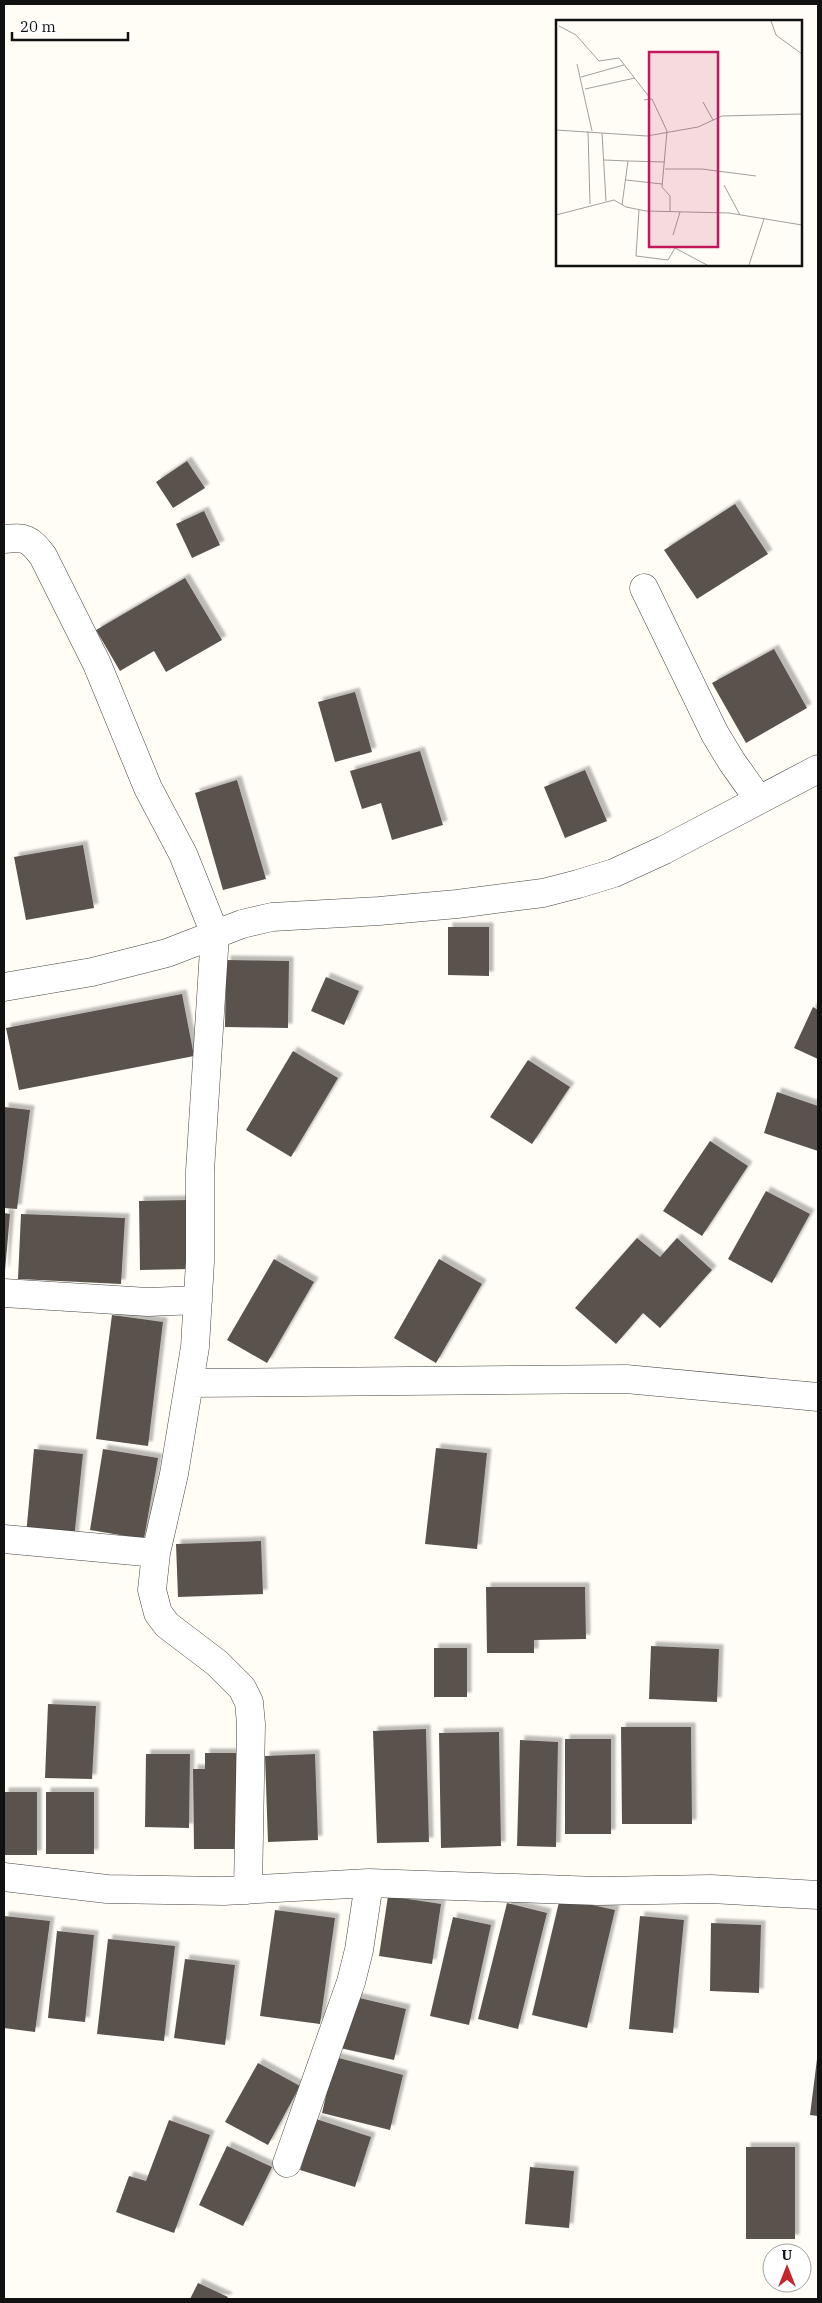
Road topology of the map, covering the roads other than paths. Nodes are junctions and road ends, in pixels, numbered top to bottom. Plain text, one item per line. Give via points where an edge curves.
1 (7, 533) edge
2 (644, 588) dead end
3 (818, 769) edge
4 (759, 800) junction
5 (215, 934) junction
6 (4, 987) edge
7 (4, 1293) edge
8 (198, 1300) junction
9 (190, 1383) junction
10 (818, 1397) edge
11 (4, 1539) edge
12 (156, 1553) junction
13 (4, 1876) edge
14 (369, 1883) junction
15 (248, 1890) junction
16 (818, 1895) edge
17 (287, 2163) dead end

1 - 5 street via 32,542 81,631 98,664 148,788 183,854
2 - 4 street via 715,734
3 - 4 street
4 - 5 street via 614,873 544,893 379,911 272,917
5 - 6 street via 167,953 111,968
5 - 8 street via 200,1171
7 - 8 street via 148,1302
8 - 9 street
9 - 10 street via 626,1380
9 - 12 street
11 - 12 street
12 - 15 street via 152,1590 158,1612 167,1625 222,1668 242,1688 249,1702
13 - 15 street via 106,1889
14 - 15 street
14 - 16 street via 598,1890 711,1889
14 - 17 street via 352,1982

